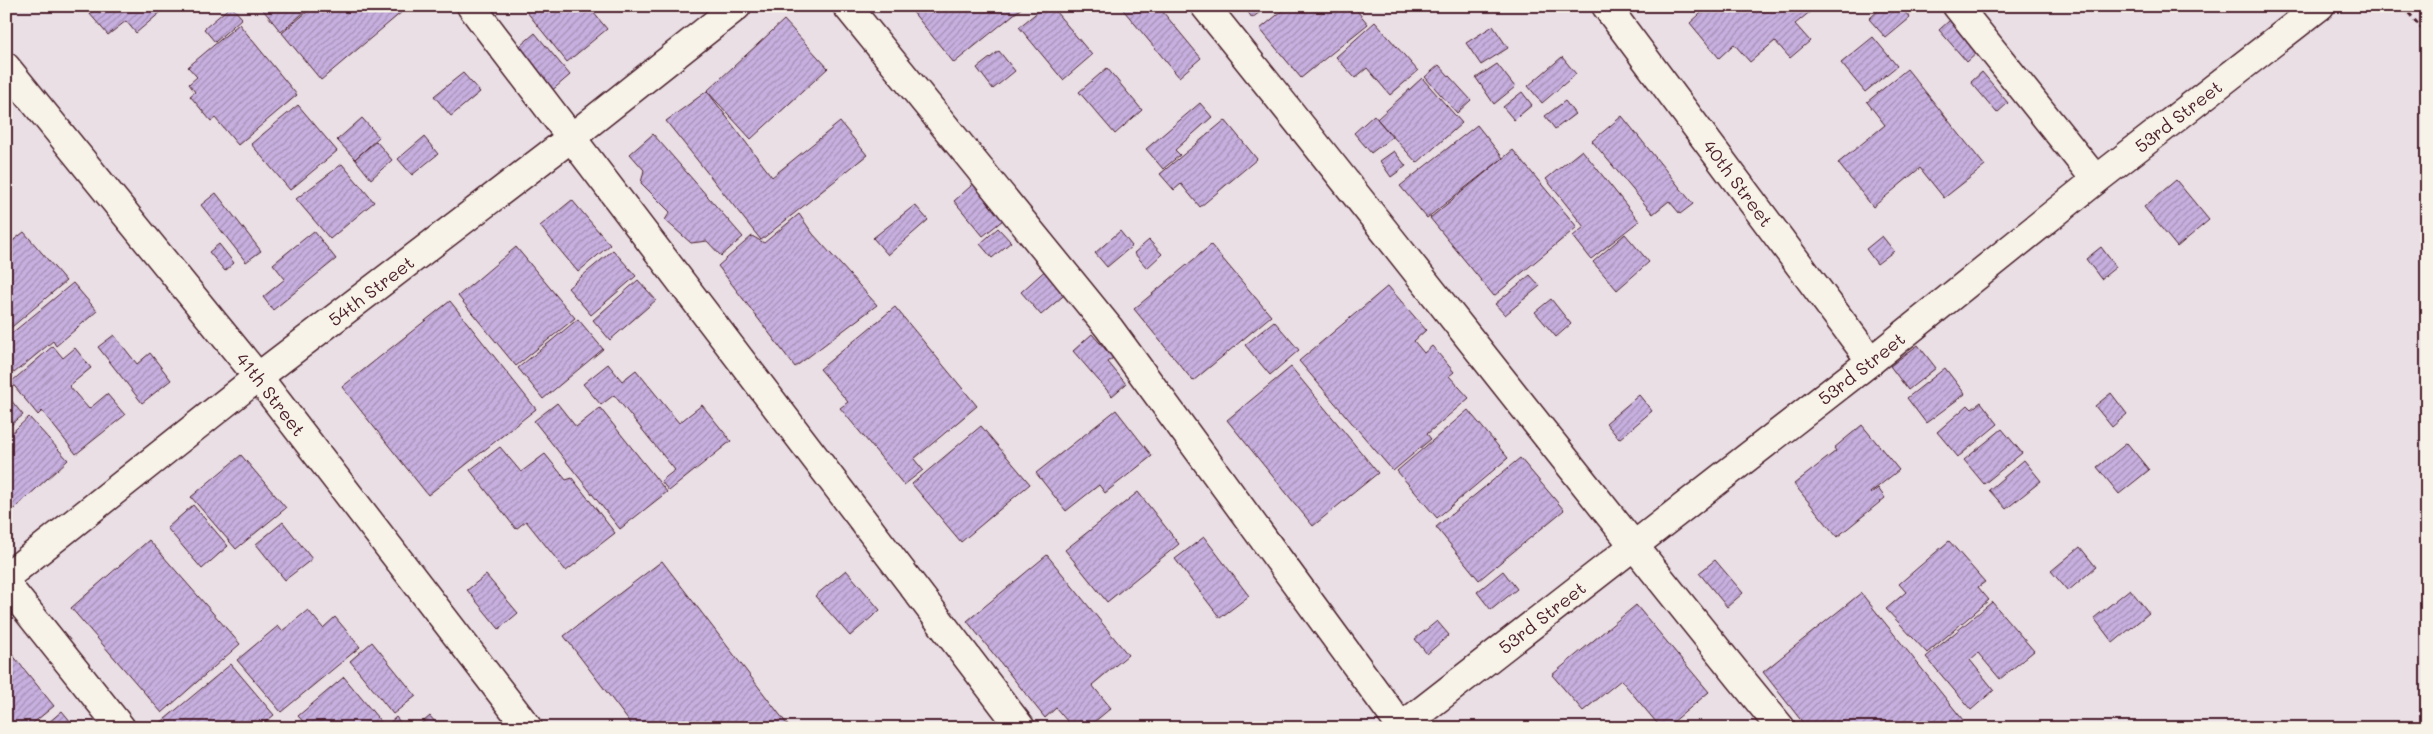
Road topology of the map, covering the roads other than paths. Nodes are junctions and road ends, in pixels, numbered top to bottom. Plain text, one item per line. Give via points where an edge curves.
1 (471, 6) edge
2 (737, 6) edge
3 (847, 6) edge
4 (1205, 6) edge
5 (1606, 6) edge
6 (1957, 6) edge
7 (2320, 6) edge
8 (6, 67) edge
9 (572, 138) junction
10 (2096, 180) junction
11 (1871, 361) junction
12 (258, 377) junction
13 (1633, 547) junction
14 (6, 577) edge
15 (6, 584) edge
16 (1401, 727) edge
17 (121, 728) edge
18 (528, 728) edge
19 (1021, 728) edge
20 (1781, 728) edge

1 - 9 street
2 - 9 street, 54th Street
3 - 16 street via 1109,328
4 - 13 street
5 - 11 street, 40th Street
6 - 10 street
7 - 10 street, 53rd Street
8 - 12 street, 41th Street
9 - 12 street, 54th Street
9 - 19 street
10 - 11 street, 53rd Street
11 - 13 street, 53rd Street
12 - 14 street, 54th Street
12 - 18 street, 41th Street
13 - 16 street, 53rd Street
13 - 20 street
15 - 17 street

